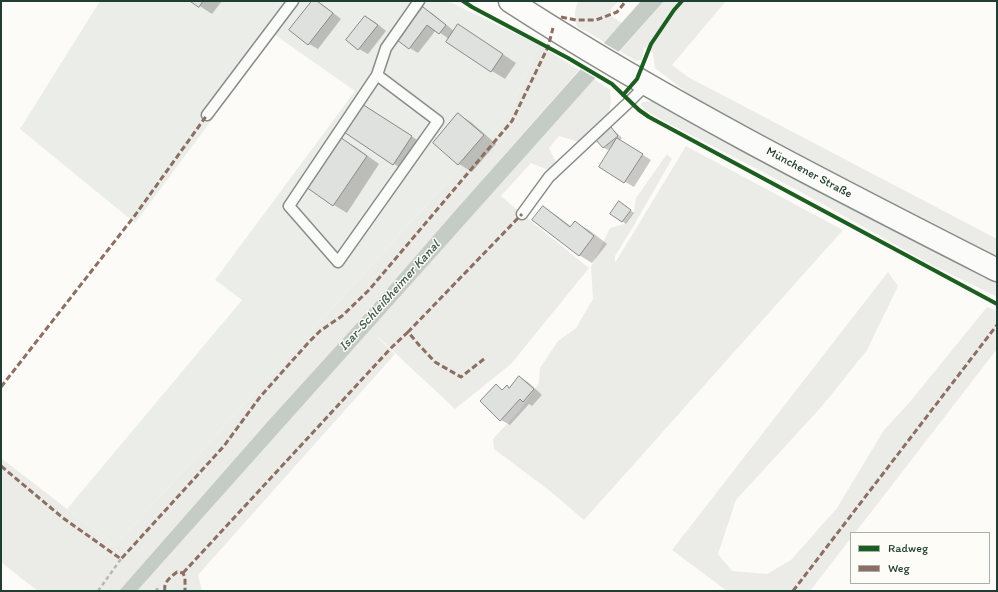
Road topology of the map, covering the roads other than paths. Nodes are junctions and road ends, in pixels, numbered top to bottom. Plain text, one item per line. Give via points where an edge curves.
1 (293, 1) edge
2 (419, 1) edge
3 (510, 1) edge
4 (377, 75) junction
5 (647, 84) junction
6 (207, 116) dead end
7 (522, 214) dead end
8 (997, 270) edge

1 - 6 lane
2 - 4 lane via 386,48
3 - 5 main road, Münchener Straße
4 - 4 lane via 290,206 338,262 438,122
5 - 7 lane via 549,177
5 - 8 main road, Münchener Straße via 854,197

